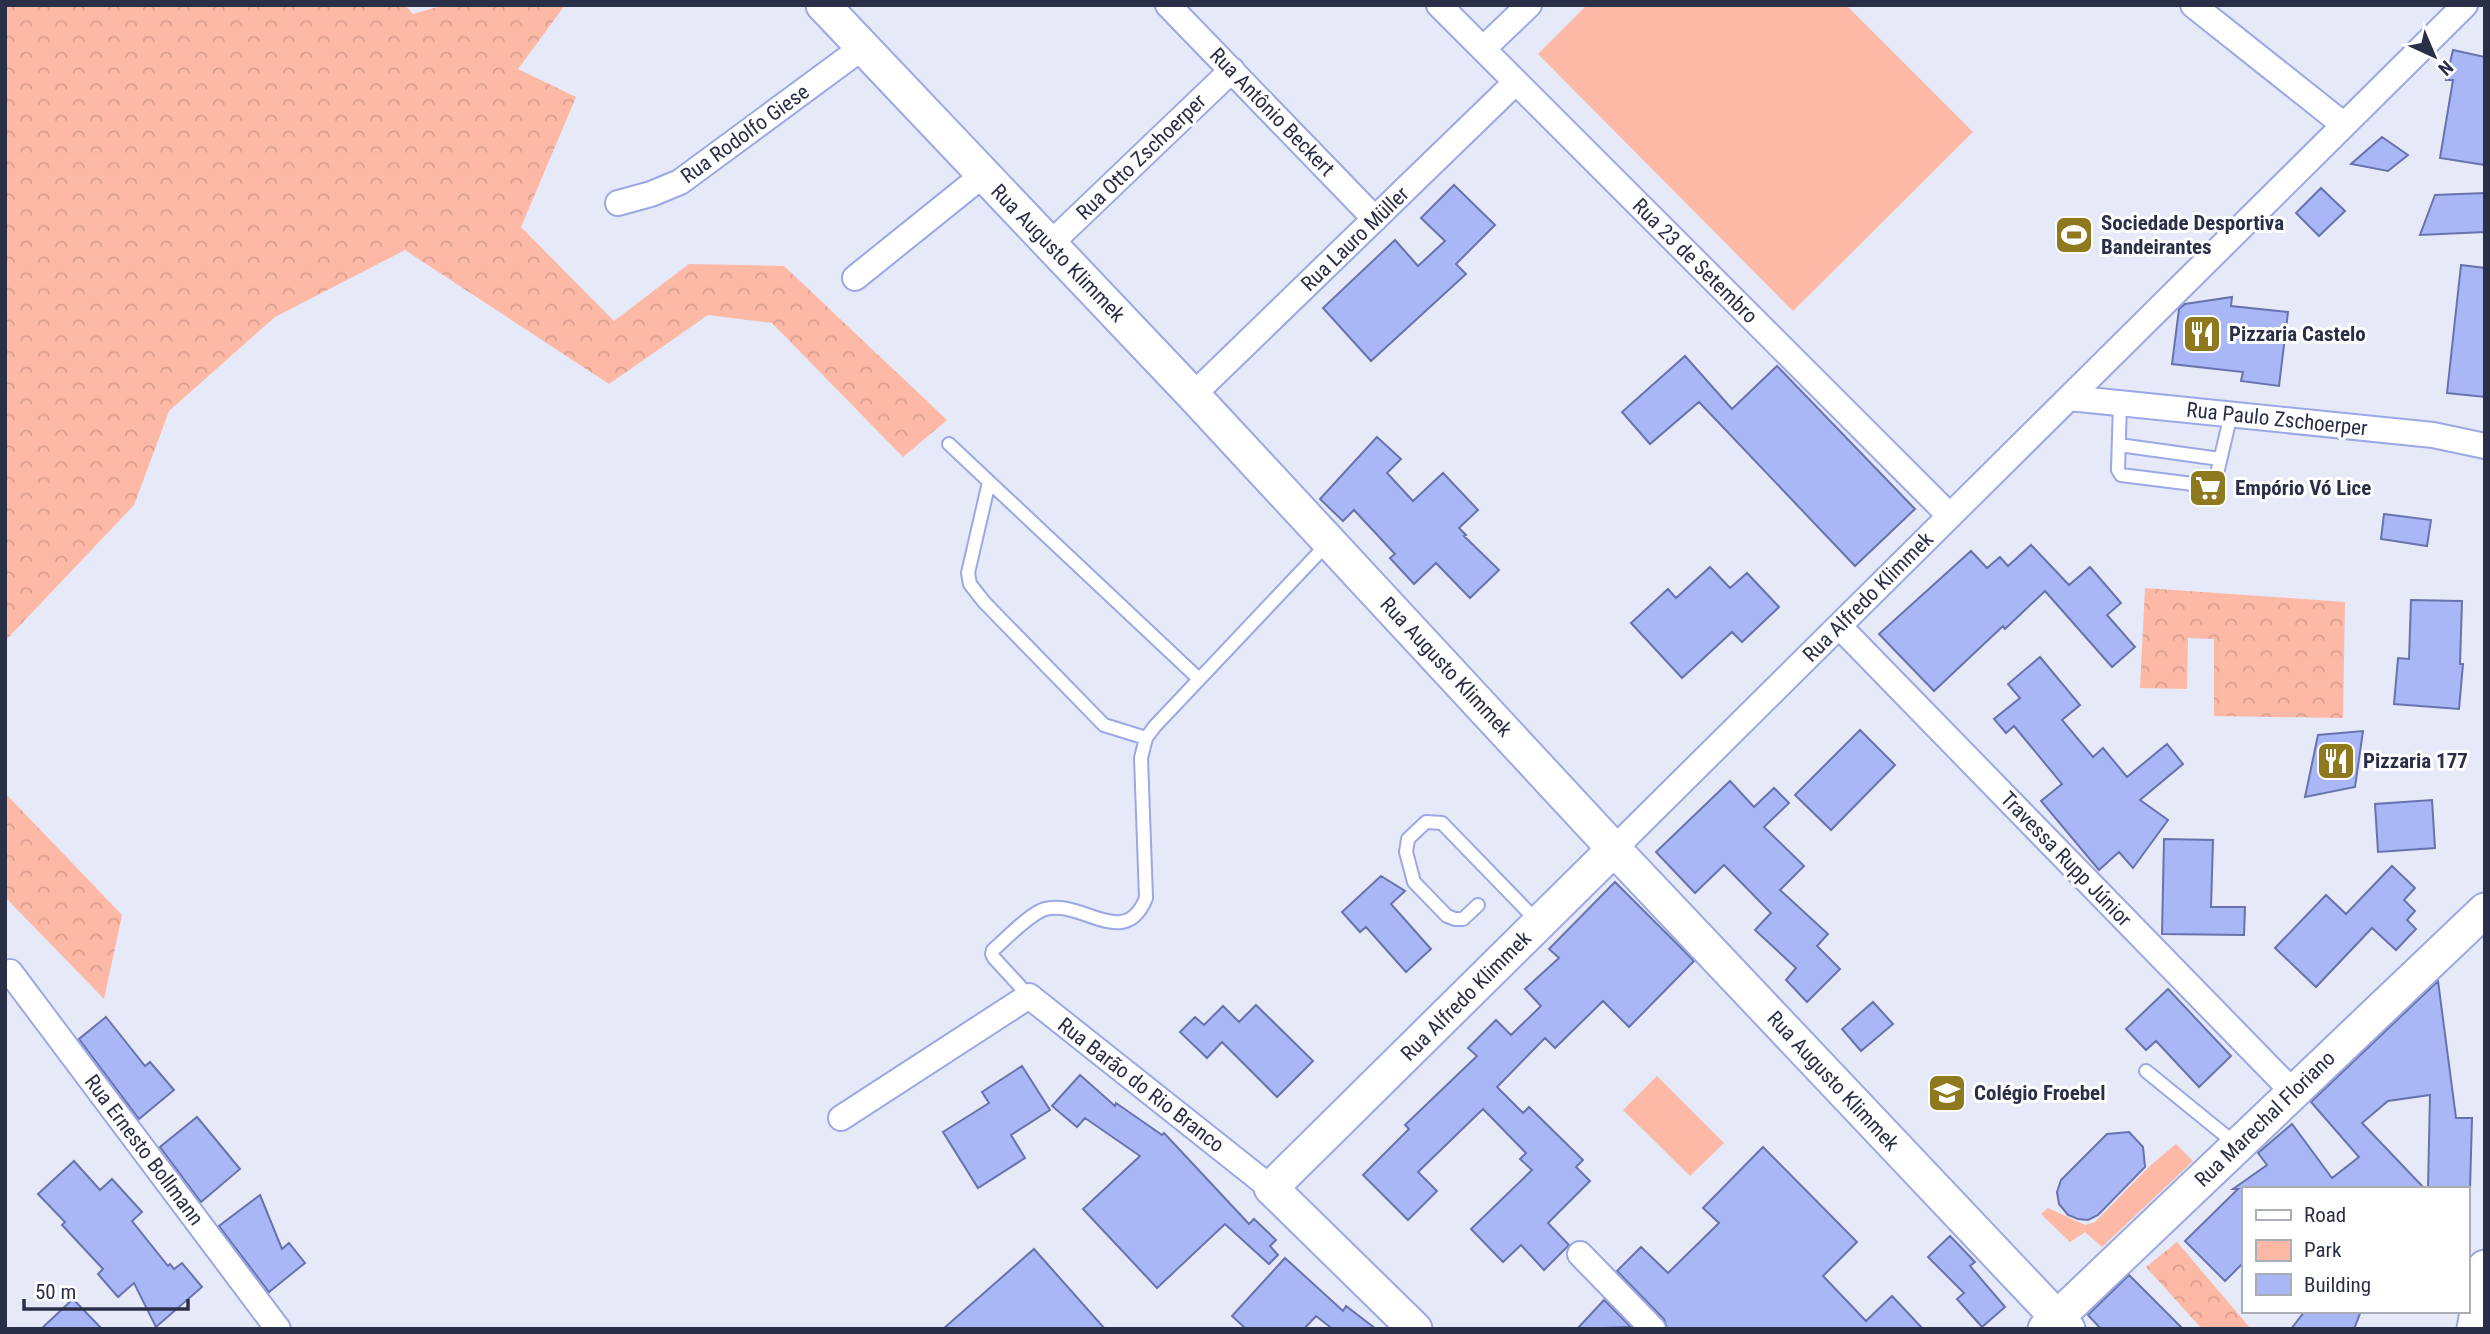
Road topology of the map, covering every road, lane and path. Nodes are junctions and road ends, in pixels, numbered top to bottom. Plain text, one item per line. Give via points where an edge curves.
1 (823, 5) edge
2 (1168, 5) edge
3 (1440, 5) edge
4 (1529, 5) edge
5 (2193, 5) edge
6 (2466, 5) edge
7 (863, 47) junction
8 (1483, 49) junction
9 (1232, 70) junction
10 (1516, 82) junction
11 (2344, 125) junction
12 (983, 175) junction
13 (618, 203) dead end
14 (1375, 219) junction
15 (1049, 245) junction
16 (855, 278) dead end
17 (1193, 395) junction
18 (2069, 398) junction
19 (2120, 403) junction
20 (2231, 414) junction
21 (949, 444) dead end
22 (2119, 444) junction
23 (2485, 446) edge
24 (2221, 459) junction
25 (989, 482) junction
26 (1950, 516) junction
27 (1329, 542) junction
28 (1839, 626) junction
29 (1199, 679) junction
30 (1146, 738) junction
31 (1614, 849) junction
32 (1478, 905) dead end
33 (2485, 910) edge
34 (1539, 923) junction
35 (10, 972) dead end
36 (1029, 996) junction
37 (2146, 1071) dead end
38 (2293, 1092) junction
39 (841, 1118) dead end
40 (2237, 1146) junction
41 (1271, 1188) junction
42 (1580, 1254) dead end
43 (2485, 1267) edge
44 (2057, 1325) edge
45 (278, 1329) edge
46 (1415, 1329) edge
47 (1653, 1329) edge
48 (2474, 1329) edge

1 - 7 street, Rua Augusto Klimmek
2 - 9 street, Rua Antônio Beckert
3 - 8 street, Rua 23 de Setembro
4 - 8 street
5 - 11 street
6 - 11 street, Rua Alfredo Klimmek
7 - 12 street, Rua Augusto Klimmek
7 - 13 street, Rua Rodolfo Giese via 687,178
8 - 10 street, Rua 23 de Setembro
9 - 14 street, Rua Antônio Beckert
9 - 15 street, Rua Otto Zschoerper
10 - 14 street, Rua Lauro Müller
10 - 26 street, Rua 23 de Setembro
11 - 18 street, Rua Alfredo Klimmek
12 - 15 street, Rua Augusto Klimmek
12 - 16 street
14 - 17 street, Rua Lauro Müller
15 - 17 street, Rua Augusto Klimmek
17 - 27 street, Rua Augusto Klimmek
18 - 19 street, Rua Paulo Zschoerper
18 - 26 street, Rua Alfredo Klimmek
19 - 20 street, Rua Paulo Zschoerper
19 - 22 lane
20 - 23 street, Rua Paulo Zschoerper via 2433,435
20 - 24 lane
21 - 25 lane
22 - 24 lane
22 - 24 lane via 2118,470 2125,477 2209,486
25 - 29 lane
25 - 30 lane via 968,573 970,584 1104,725
26 - 28 street, Rua Alfredo Klimmek
27 - 29 lane
27 - 31 street, Rua Augusto Klimmek
28 - 31 street, Rua Alfredo Klimmek
28 - 38 street, Travessa Rupp Júnior
29 - 30 lane
30 - 36 lane via 1141,758 1146,898 1141,911 1131,920 1115,923 1061,908 1044,909 1033,916 992,954
31 - 34 street, Rua Alfredo Klimmek
31 - 44 street, Rua Augusto Klimmek
32 - 34 lane via 1463,919 1455,919 1414,882 1406,852 1408,839 1426,822 1442,823
33 - 38 street, Rua Marechal Floriano
34 - 41 street, Rua Alfredo Klimmek
35 - 45 street, Rua Ernesto Bollmann
36 - 39 street
36 - 41 street, Rua Barão do Rio Branco
37 - 40 lane
38 - 40 street, Rua Marechal Floriano
40 - 44 street, Rua Marechal Floriano
41 - 46 street, Rua Barão do Rio Branco
42 - 47 street
43 - 48 street

